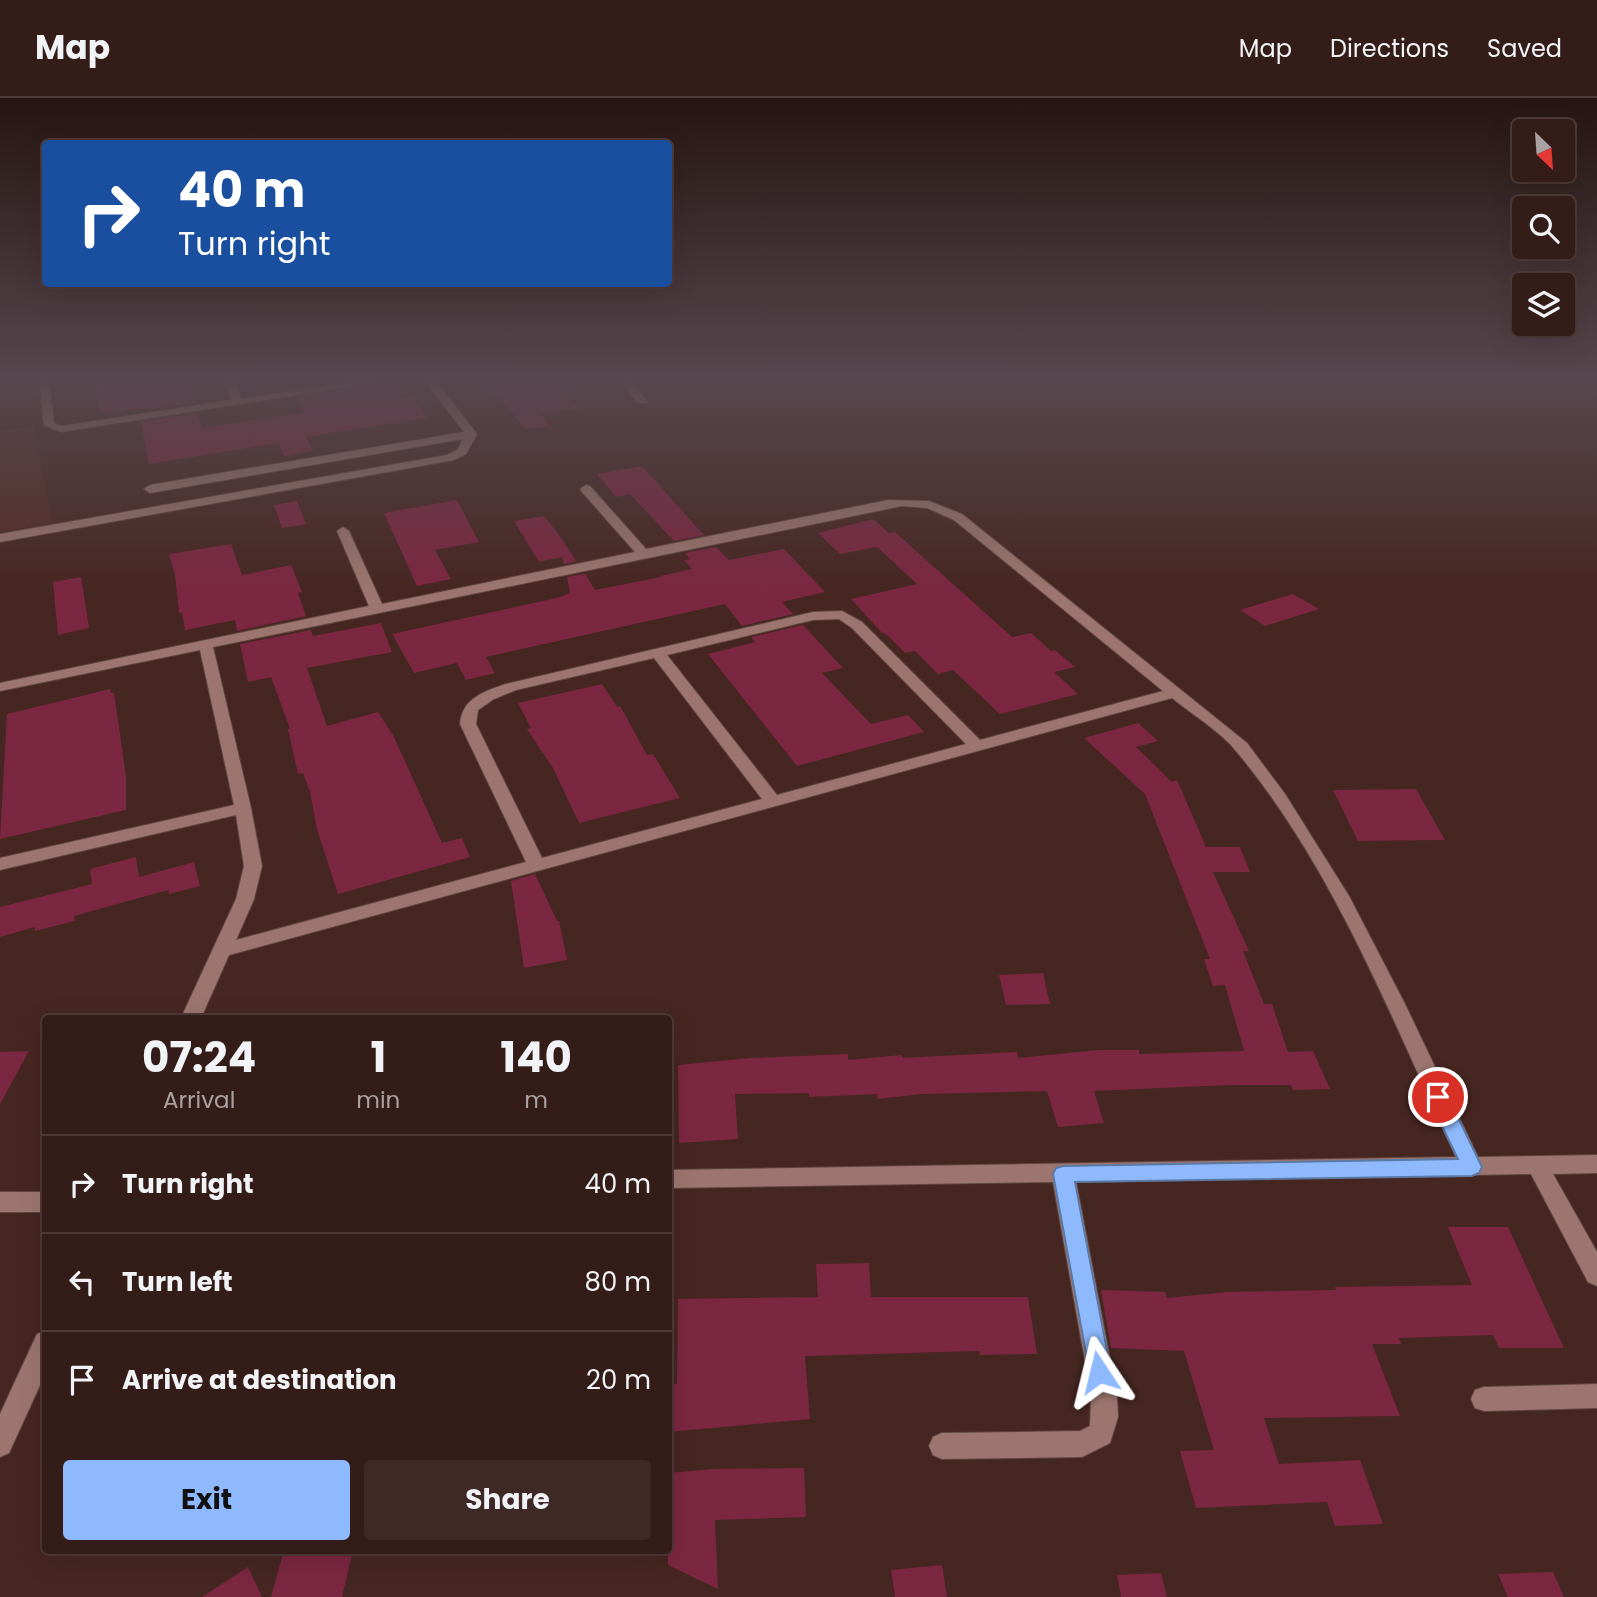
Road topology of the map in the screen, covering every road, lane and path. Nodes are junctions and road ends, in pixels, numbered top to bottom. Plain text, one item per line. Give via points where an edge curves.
1 (372, 451) edge
2 (463, 451) edge
3 (150, 489) dead end
4 (586, 489) dead end
5 (343, 531) dead end
6 (0, 538) edge
7 (642, 552) junction
8 (378, 610) junction
9 (206, 646) junction
10 (658, 653) junction
11 (0, 687) edge
12 (1172, 693) junction
13 (976, 745) junction
14 (772, 800) junction
15 (243, 808) junction
16 (0, 864) edge
17 (537, 866) junction
18 (221, 951) junction
19 (192, 1015) edge
20 (1597, 1164) edge
21 (1537, 1165) junction
22 (1472, 1167) junction
23 (1063, 1174) junction
24 (672, 1179) edge
25 (0, 1202) edge
26 (42, 1202) edge
27 (1597, 1275) edge
28 (42, 1351) edge
29 (1597, 1396) edge
30 (1484, 1399) dead end
31 (0, 1444) edge
32 (942, 1446) dead end

1 - 3 street
2 - 6 street via 441,460
4 - 7 street
5 - 8 street
7 - 8 street
7 - 12 street via 900,502 935,504 958,517
8 - 9 street
9 - 11 street
9 - 15 street
10 - 13 street via 813,616 842,615
10 - 14 street
10 - 17 street via 511,687 473,704 467,714
12 - 13 street
12 - 22 street via 1241,747 1309,842
13 - 14 street
14 - 17 street
15 - 16 street
15 - 18 street via 253,866 245,899
17 - 18 street
18 - 19 street
20 - 21 street
21 - 22 street
21 - 27 street
22 - 23 street
23 - 24 street
23 - 32 street via 1104,1395 1101,1434 1082,1444
25 - 26 street
28 - 31 street
29 - 30 street

